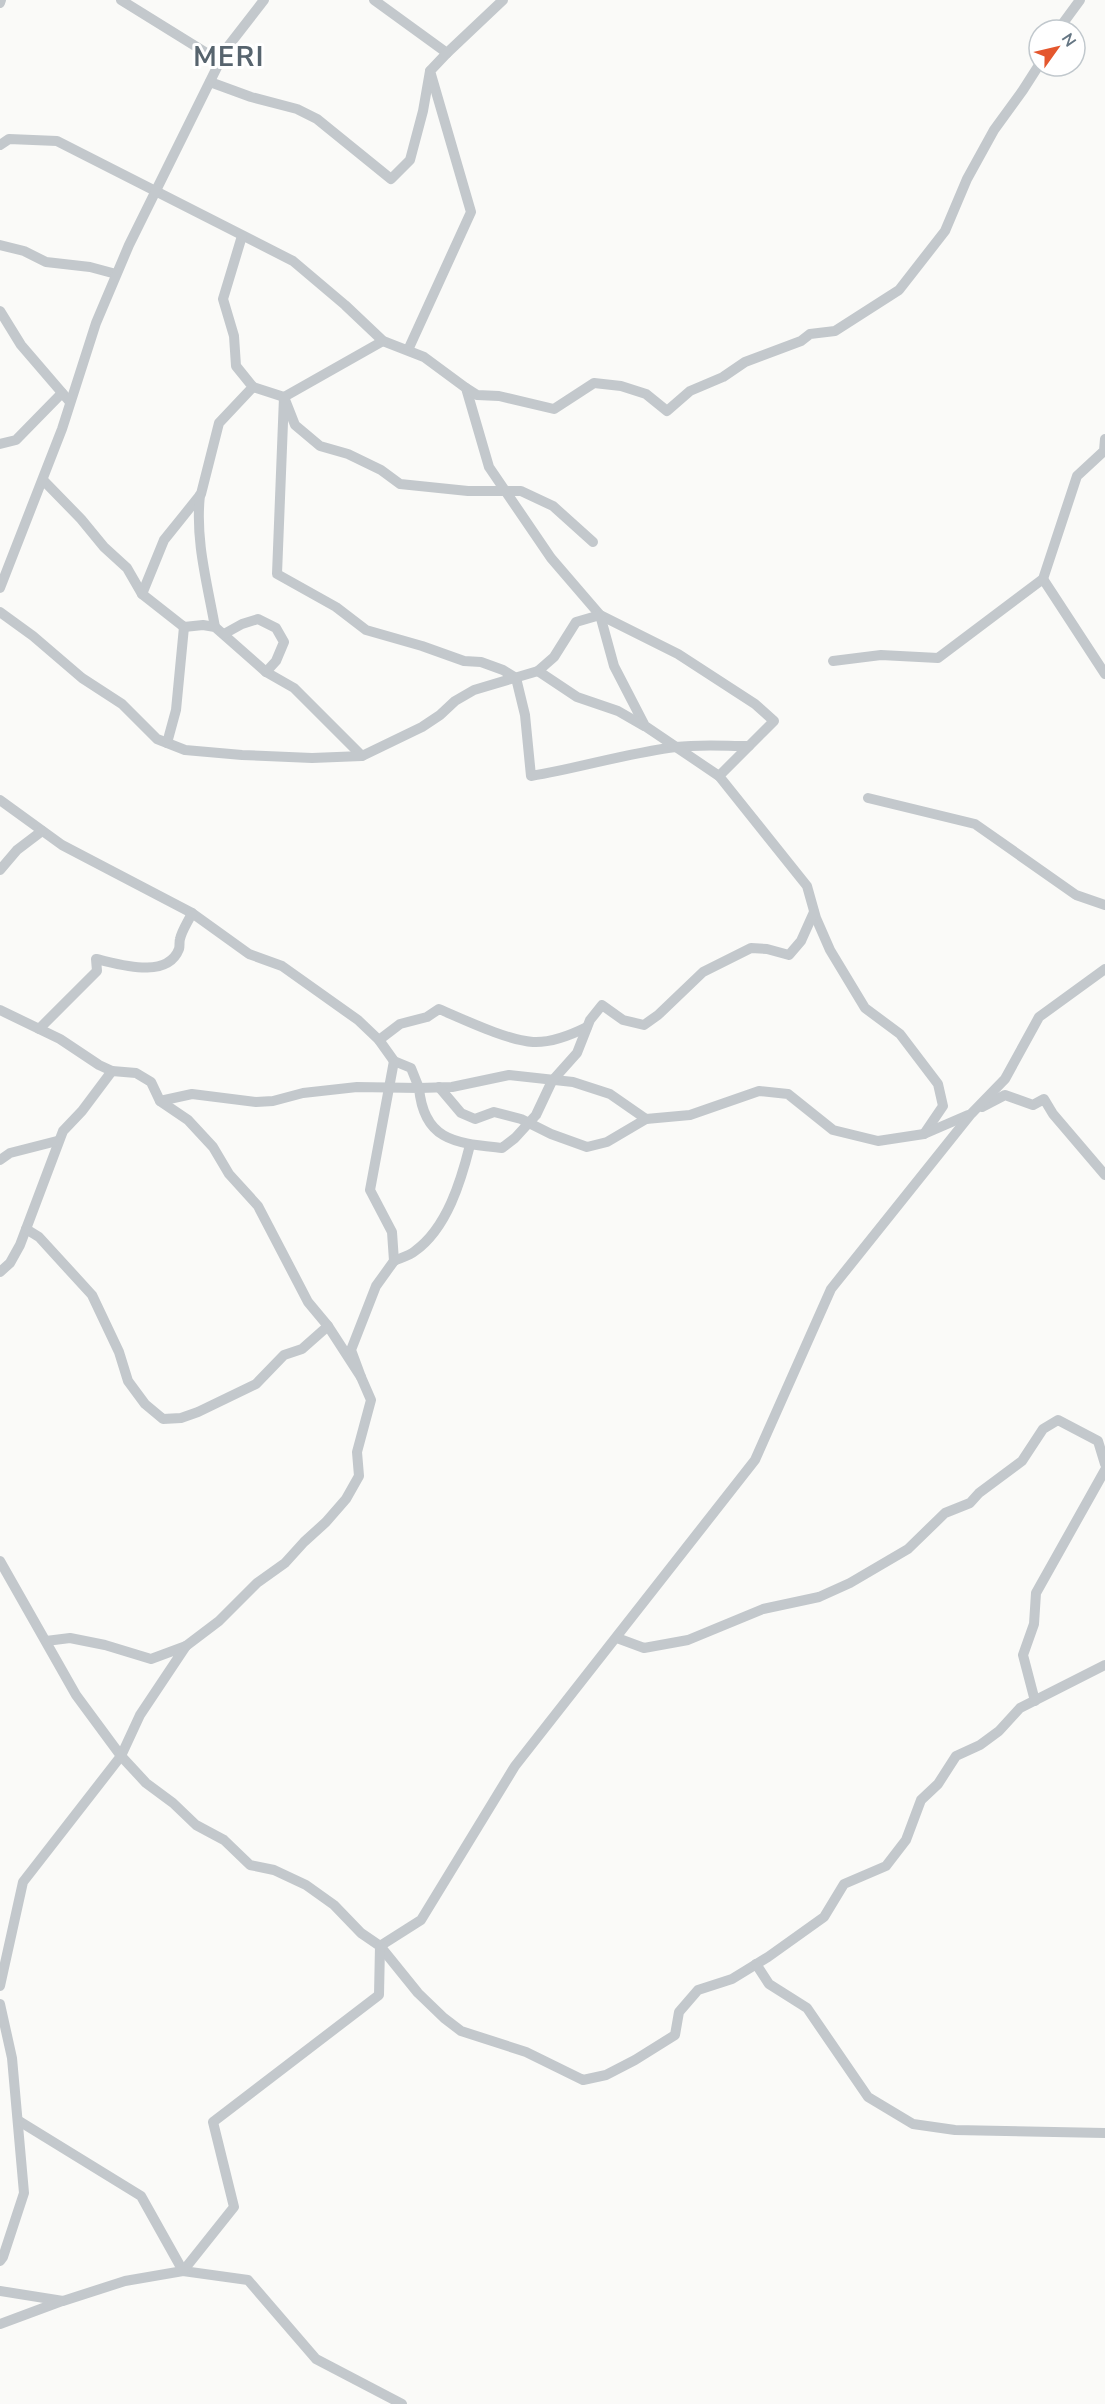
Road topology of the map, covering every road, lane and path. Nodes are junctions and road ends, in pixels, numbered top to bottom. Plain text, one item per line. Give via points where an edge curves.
1 (121, 0) edge
2 (264, 0) edge
3 (374, 0) edge
4 (502, 0) edge
5 (1080, 0) edge
6 (1067, 18) edge
7 (447, 53) junction
8 (221, 62) junction
9 (430, 71) junction
10 (1031, 78) edge
11 (210, 82) junction
12 (3, 139) edge
13 (156, 191) junction
14 (242, 236) junction
15 (0, 244) edge
16 (117, 274) junction
17 (0, 311) edge
18 (383, 341) junction
19 (408, 350) junction
20 (253, 387) junction
21 (466, 388) junction
22 (62, 393) junction
23 (284, 398) junction
24 (70, 402) junction
25 (1105, 439) edge
26 (0, 444) edge
27 (43, 480) junction
28 (504, 489) junction
29 (201, 494) junction
30 (593, 542) dead end
31 (1043, 579) junction
32 (0, 588) edge
33 (142, 594) junction
34 (0, 612) edge
35 (600, 615) junction
36 (184, 627) junction
37 (220, 631) junction
38 (833, 661) dead end
39 (538, 671) junction
40 (266, 672) junction
41 (1105, 674) edge
42 (516, 678) junction
43 (645, 726) junction
44 (167, 743) junction
45 (749, 746) junction
46 (678, 747) junction
47 (362, 756) junction
48 (719, 776) junction
49 (868, 798) dead end
50 (0, 800) edge
51 (42, 831) junction
52 (0, 870) edge
53 (1105, 905) edge
54 (814, 912) junction
55 (192, 913) junction
56 (1105, 969) edge
57 (0, 1010) edge
58 (587, 1027) junction
59 (39, 1029) junction
60 (379, 1040) junction
61 (394, 1061) junction
62 (112, 1071) junction
63 (552, 1081) junction
64 (390, 1087) junction
65 (439, 1087) junction
66 (419, 1088) junction
67 (160, 1101) junction
68 (971, 1114) junction
69 (646, 1119) junction
70 (529, 1123) junction
71 (924, 1134) junction
72 (57, 1141) junction
73 (470, 1145) junction
74 (0, 1160) edge
75 (1105, 1175) edge
76 (26, 1229) junction
77 (394, 1261) junction
78 (0, 1272) edge
79 (328, 1326) junction
80 (361, 1377) junction
81 (1105, 1464) edge
82 (1105, 1470) edge
83 (0, 1561) edge
84 (617, 1638) junction
85 (46, 1641) junction
86 (186, 1646) junction
87 (1105, 1665) edge
88 (1035, 1701) junction
89 (121, 1756) junction
90 (381, 1946) junction
91 (756, 1964) junction
92 (0, 1986) edge
93 (0, 2004) edge
94 (19, 2121) junction
95 (1105, 2133) edge
96 (0, 2261) edge
97 (183, 2271) junction
98 (0, 2291) edge
99 (63, 2301) junction
100 (0, 2324) edge
101 (402, 2404) edge

1 - 8 street
2 - 8 street via 226,49
3 - 7 street
4 - 7 street
5 - 6 street
7 - 9 street
8 - 11 street
9 - 11 street via 410,160 391,179 317,119
9 - 19 street via 471,212
10 - 21 street via 994,130 945,231 899,290 834,331 810,334 745,362 723,377 690,391 667,411 646,394 621,386 594,383 554,409 499,396 477,396
11 - 13 street
12 - 13 street via 57,141
13 - 14 street
13 - 16 street
14 - 18 street via 293,261
14 - 20 street via 223,298 234,336 236,366
15 - 16 street via 53,263
16 - 24 street
17 - 22 street via 21,345
18 - 19 street
18 - 23 street
19 - 21 street
20 - 23 street
20 - 29 street via 219,423
21 - 28 street via 489,467
22 - 24 street
22 - 26 street via 16,440
23 - 28 street via 295,425 320,446 348,454 400,484 468,491
23 - 42 street via 277,574 336,607 366,630 464,661 481,662
24 - 27 street
25 - 31 street via 1104,451 1077,476
27 - 32 street
27 - 33 street via 127,568
28 - 30 street via 521,491 553,506
28 - 35 street via 551,558
29 - 33 street via 164,540
29 - 37 street via 197,521 200,551
31 - 38 street via 938,658 881,655
31 - 41 street
33 - 36 street
34 - 44 street via 82,678 122,704 157,739
35 - 39 street via 576,622 554,657
35 - 43 street via 614,666
35 - 45 street via 678,654 755,704 774,721
36 - 37 street via 203,625
36 - 44 street via 176,710
37 - 40 street
37 - 40 street via 258,620 276,628 285,642
39 - 42 street
39 - 43 street via 577,697 618,711
40 - 47 street via 294,688
42 - 46 street via 525,715 531,776
42 - 47 street via 474,690 422,727
43 - 46 street
44 - 47 street via 185,750 242,755
45 - 46 street
45 - 48 street
46 - 48 street
48 - 54 street via 807,886
49 - 53 street via 975,824 1076,895
50 - 51 street
51 - 52 street via 17,850
51 - 55 street
54 - 58 street via 801,941 789,955 752,948 703,972 644,1025 623,1020 602,1005
54 - 71 street via 830,950 865,1008 900,1034 938,1084 944,1106
55 - 59 street via 178,950 168,960 156,968 146,968 96,958 97,970 85,985
55 - 60 street via 249,954 282,966 358,1020
56 - 68 street via 1039,1017 1005,1079
57 - 59 street
58 - 60 street via 566,1038 533,1042 492,1031 439,1009 428,1017 400,1024
58 - 63 street via 577,1053
59 - 62 street
60 - 61 street
61 - 64 street
61 - 66 street via 411,1068
62 - 67 street via 136,1073 151,1082
62 - 72 street
63 - 65 street via 509,1075
63 - 69 street via 573,1082 610,1094
63 - 70 street
64 - 66 street
64 - 67 street via 329,1090 273,1101 192,1095
64 - 77 street via 370,1190 392,1232
65 - 66 street
65 - 70 street via 461,1113 475,1119 494,1112
66 - 73 street via 421,1108 434,1130
67 - 79 street via 188,1120 258,1206 308,1302
68 - 71 street
68 - 75 street via 1005,1095 1033,1105 1044,1099
68 - 84 street via 831,1288 755,1460
69 - 70 street via 607,1142 587,1147
69 - 71 street via 690,1114 759,1091 788,1094 833,1130 878,1141
70 - 73 street via 502,1148
72 - 74 street via 10,1153
72 - 76 street
73 - 77 street via 455,1193 432,1236 414,1252
76 - 78 street via 10,1263
76 - 79 street via 39,1237 92,1295 128,1381 145,1404 163,1419 198,1412 256,1384 284,1355 302,1349
77 - 80 street via 376,1286 351,1350
79 - 80 street
80 - 86 street via 371,1400 357,1452 359,1476 346,1499 285,1563
81 - 84 street via 1098,1441 1058,1420 1043,1429 1022,1461 970,1503 945,1513 908,1549 850,1583 819,1597 764,1609 688,1640 644,1648
82 - 88 street via 1036,1593 1034,1624 1023,1655
83 - 85 street
84 - 90 street via 514,1766 421,1920
85 - 86 street via 70,1638 151,1659
85 - 89 street via 76,1695
86 - 89 street via 140,1715
87 - 88 street
88 - 91 street via 1020,1708 980,1745 956,1756 939,1784 921,1800 906,1840 886,1866 844,1884 825,1917
89 - 90 street via 196,1825 224,1840 250,1864 306,1885
89 - 92 street via 23,1882
90 - 91 street via 418,1993 461,2031 526,2052 583,2080 606,2075 635,2061 675,2035 679,2012 698,1990 732,1979
90 - 97 street via 379,1995 213,2122 234,2206
91 - 95 street via 769,1984 807,2008 868,2097 913,2124 955,2130
93 - 94 street via 12,2058
94 - 96 street via 24,2193
94 - 97 street via 141,2196
97 - 99 street via 125,2281
97 - 101 street via 248,2280 316,2359
98 - 99 street
99 - 100 street

